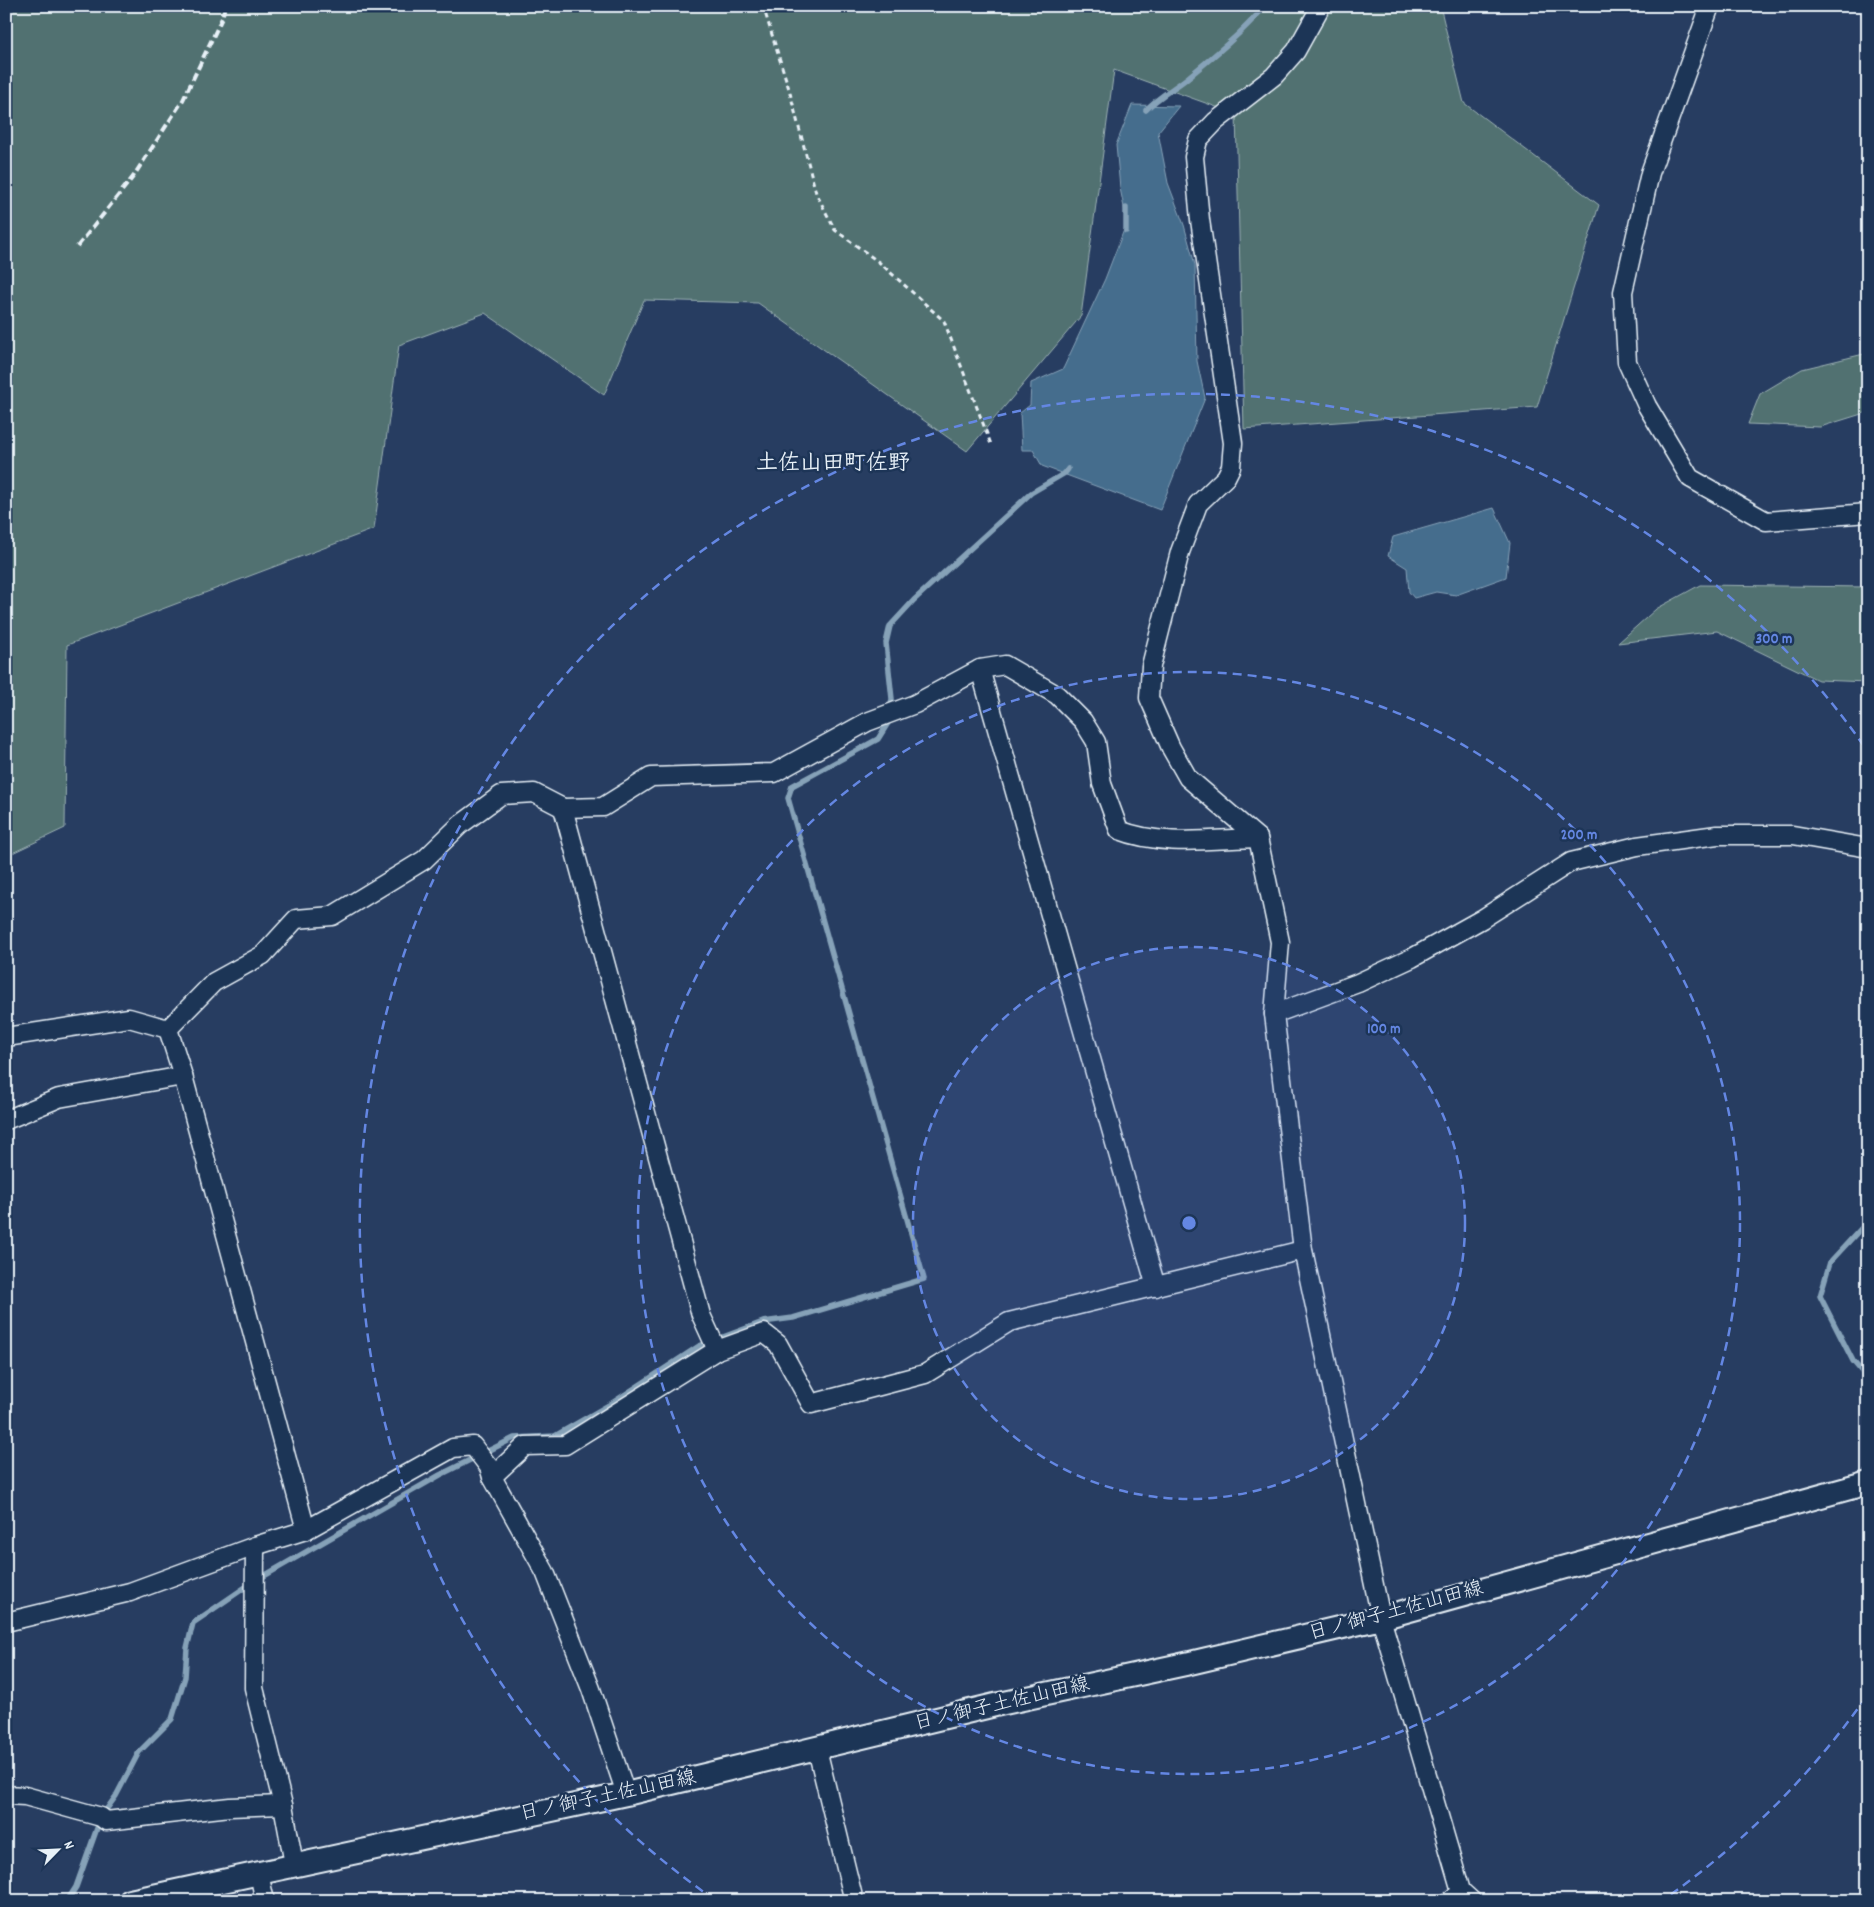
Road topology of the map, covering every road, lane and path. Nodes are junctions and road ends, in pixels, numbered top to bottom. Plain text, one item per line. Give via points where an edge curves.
1 (763, 6) edge
2 (1322, 6) edge
3 (1710, 6) edge
4 (992, 447) dead end
5 (1868, 513) edge
6 (980, 669) junction
7 (564, 808) junction
8 (1258, 838) junction
9 (1868, 848) edge
10 (1274, 1014) junction
11 (168, 1029) junction
12 (6, 1037) edge
13 (183, 1076) junction
14 (6, 1120) edge
15 (1303, 1250) junction
16 (1156, 1287) junction
17 (717, 1350) junction
18 (490, 1472) junction
19 (1868, 1483) edge
20 (306, 1530) junction
21 (255, 1546) junction
22 (1381, 1618) junction
23 (6, 1622) edge
24 (818, 1749) junction
25 (626, 1794) junction
26 (6, 1795) edge
27 (283, 1804) junction
28 (294, 1864) junction
29 (259, 1874) junction
30 (1461, 1897) edge
31 (130, 1901) edge
32 (265, 1901) edge
33 (854, 1901) edge

1 - 4 path via 816,193 835,230 880,263 944,321
2 - 8 street via 1296,51 1274,76 1216,121 1198,140 1194,157 1200,220 1233,443 1231,467 1198,504 1180,552 1151,666 1149,698 1188,778
3 - 5 street via 1648,182 1623,292 1627,362 1647,406 1690,478 1766,521
6 - 7 street via 915,704 868,722 774,773 651,778 603,807
6 - 8 street via 1005,665 1057,695 1084,721 1096,742 1102,784 1119,830 1139,838 1167,840
6 - 16 street
7 - 11 street via 534,794 501,795 460,826 424,860 332,916 296,919 263,955 214,982
7 - 17 street via 702,1315
8 - 10 street via 1280,942
9 - 10 street via 1793,835 1717,835 1637,846 1571,862 1482,919 1412,958 1358,984
10 - 15 street
11 - 12 street via 129,1018
11 - 13 street
13 - 14 street via 59,1098
13 - 20 street
15 - 16 street
15 - 22 street
16 - 17 street via 1009,1322 926,1374 811,1404 778,1344 764,1334
17 - 18 street via 565,1445 525,1446
18 - 20 street via 473,1446 453,1448
18 - 25 street via 545,1572 591,1689
19 - 22 main road, 日ノ御子土佐山田線
20 - 21 street
21 - 23 street via 130,1592
21 - 27 street via 254,1688
22 - 24 main road, 日ノ御子土佐山田線 via 995,1705
22 - 30 street
24 - 25 main road, 日ノ御子土佐山田線
24 - 33 street
25 - 28 main road, 日ノ御子土佐山田線
26 - 27 street via 25,1796 106,1821
27 - 28 street
28 - 29 main road, 日ノ御子土佐山田線
29 - 31 main road, 日ノ御子土佐山田線
29 - 32 street

